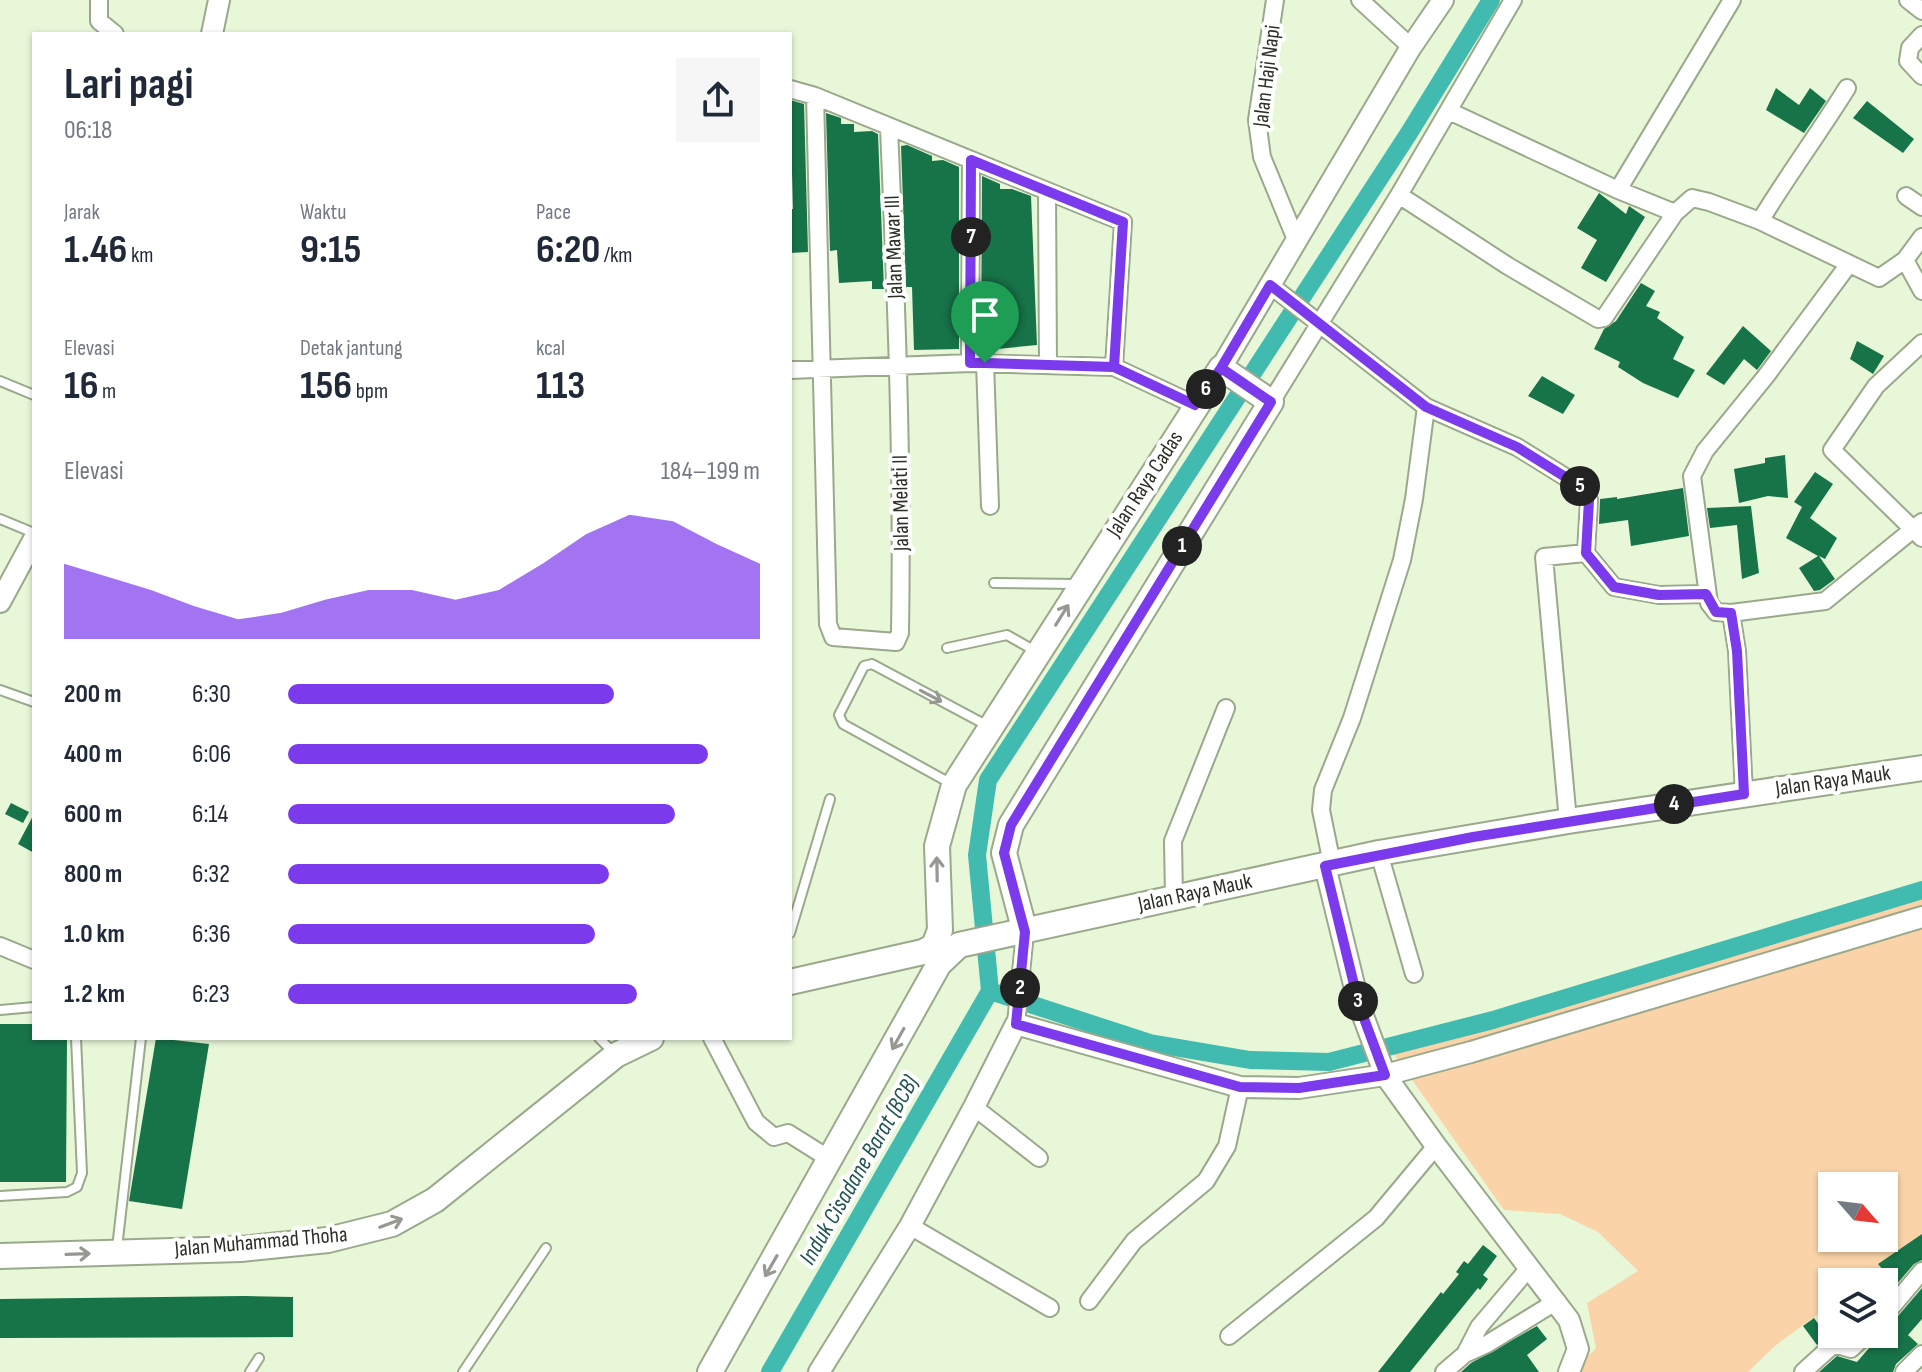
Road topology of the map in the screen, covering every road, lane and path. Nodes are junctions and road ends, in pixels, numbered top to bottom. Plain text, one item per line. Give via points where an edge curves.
1 (99, 0) edge
2 (219, 0) edge
3 (1275, 0) edge
4 (1360, 0) edge
5 (1443, 0) edge
6 (1513, 0) edge
7 (1732, 0) edge
8 (1908, 0) edge
9 (1922, 11) edge
10 (113, 32) edge
11 (212, 32) edge
12 (1922, 35) edge
13 (1411, 47) junction
14 (1922, 76) edge
15 (1847, 88) dead end
16 (792, 90) edge
17 (815, 96) junction
18 (1449, 111) junction
19 (889, 127) junction
20 (971, 160) junction
21 (1618, 190) junction
22 (1047, 192) junction
23 (1399, 195) junction
24 (1906, 196) dead end
25 (1922, 207) edge
26 (1675, 213) junction
27 (1760, 221) junction
28 (1922, 237) edge
29 (1297, 242) junction
30 (1905, 260) junction
31 (1849, 264) junction
32 (1278, 291) junction
33 (1922, 291) edge
34 (1316, 321) junction
35 (1922, 343) edge
36 (978, 363) junction
37 (1048, 364) junction
38 (899, 366) junction
39 (1114, 367) junction
40 (792, 370) edge
41 (822, 370) junction
42 (1226, 372) junction
43 (0, 381) edge
44 (32, 394) edge
45 (1266, 400) junction
46 (1195, 405) junction
47 (1426, 407) junction
48 (990, 506) dead end
49 (0, 519) edge
50 (1920, 529) edge
51 (32, 535) edge
52 (32, 540) edge
53 (1586, 553) junction
54 (994, 583) dead end
55 (1081, 584) junction
56 (1706, 594) junction
57 (0, 602) edge
58 (1731, 613) junction
59 (947, 648) dead end
60 (1037, 653) junction
61 (0, 690) edge
62 (32, 701) edge
63 (1226, 708) dead end
64 (990, 727) junction
65 (1922, 768) edge
66 (954, 785) junction
67 (1744, 794) junction
68 (830, 799) dead end
69 (1568, 821) junction
70 (1379, 853) junction
71 (1328, 865) junction
72 (1174, 897) junction
73 (1922, 917) edge
74 (792, 926) edge
75 (1020, 938) junction
76 (0, 946) edge
77 (946, 946) junction
78 (32, 959) edge
79 (1414, 974) dead end
80 (792, 982) edge
81 (32, 1007) edge
82 (0, 1010) edge
83 (1016, 1016) junction
84 (76, 1040) edge
85 (141, 1040) edge
86 (640, 1040) edge
87 (713, 1040) edge
88 (608, 1046) edge
89 (1382, 1068) junction
90 (1240, 1087) junction
91 (974, 1107) junction
92 (1436, 1146) junction
93 (1039, 1158) dead end
94 (831, 1160) junction
95 (0, 1196) edge
96 (910, 1226) junction
97 (546, 1248) dead end
98 (116, 1253) junction
99 (0, 1256) edge
100 (1529, 1268) junction
101 (1922, 1271) edge
102 (1898, 1299) edge
103 (1089, 1301) dead end
104 (1557, 1301) junction
105 (1050, 1308) dead end
106 (1229, 1336) dead end
107 (1830, 1348) edge
108 (1465, 1354) junction
109 (1922, 1354) edge
110 (259, 1358) dead end
111 (250, 1372) edge
112 (463, 1372) edge
113 (710, 1372) edge
114 (819, 1372) edge
115 (1444, 1372) edge
116 (1569, 1372) edge
117 (1803, 1372) edge
118 (1904, 1372) edge

1 - 10 street via 99,21
2 - 11 street
3 - 29 street, Jalan Haji Napi via 1257,120 1262,157
4 - 13 street
5 - 13 street, Jalan Raya Cadas
6 - 18 street
7 - 21 street
8 - 9 street
12 - 14 street via 1908,54
13 - 29 street, Jalan Raya Cadas
15 - 27 street
16 - 17 street
17 - 19 street
17 - 41 street
18 - 21 street
18 - 23 street
19 - 20 street
19 - 38 street, Jalan Mawar III
20 - 22 street
20 - 36 street
21 - 26 street
22 - 37 street
22 - 39 street via 1125,225
23 - 26 street via 1598,319 1604,318
23 - 34 street
24 - 25 street
26 - 27 street via 1696,198
27 - 31 street
28 - 30 street
29 - 32 street, Jalan Raya Cadas
30 - 31 street via 1879,278
30 - 33 street
31 - 56 street via 1705,451 1692,476
32 - 34 street
32 - 42 street, Jalan Raya Cadas
34 - 45 street
34 - 47 street
35 - 50 street via 1876,386 1832,450
36 - 37 street
36 - 38 street
36 - 48 street
37 - 39 street
38 - 41 street
38 - 41 street, Jalan Melati II via 902,552 896,642 833,637 828,624
39 - 46 street
40 - 41 street
42 - 45 main road
42 - 46 main road, Jalan Raya Cadas
43 - 44 lane
45 - 75 main road via 1011,825 1004,853
46 - 55 main road, Jalan Raya Cadas
47 - 53 street via 1517,447 1583,488 1589,500
47 - 71 street via 1402,560 1352,718 1323,790
49 - 51 lane
50 - 58 street via 1825,601
52 - 57 street
53 - 56 street via 1614,587 1659,595
53 - 69 street via 1544,557
54 - 55 lane
60 -> 55 main road, Jalan Raya Cadas
56 - 58 street via 1716,612
58 - 67 street
59 - 60 lane via 1007,635
60 - 64 main road, Jalan Raya Cadas
61 - 62 lane
63 - 72 street via 1173,841
64 - 66 main road, Jalan Raya Cadas
66 -> 64 lane via 843,724 839,715 864,666 872,664
65 - 67 main road, Jalan Raya Mauk
77 -> 66 main road, Jalan Raya Cadas via 940,930 937,846
67 - 69 main road, Jalan Raya Mauk
68 - 74 lane
69 - 70 main road, Jalan Raya Mauk
70 - 71 main road, Jalan Raya Mauk
70 - 79 street
71 - 72 main road, Jalan Raya Mauk
71 - 89 street via 1363,1014
72 - 75 main road, Jalan Raya Mauk
73 - 89 street via 1486,1048
75 - 77 main road, Jalan Raya Mauk
75 - 83 street
76 - 78 street
77 - 80 main road
77 -> 94 main road
81 - 82 lane
83 - 90 street
83 - 91 street
84 - 95 lane via 82,1173 77,1187
85 - 98 lane
86 - 88 main road, Jalan Muhammad Thoha
87 - 94 street via 756,1122 774,1137 788,1133
98 -> 88 main road, Jalan Muhammad Thoha via 328,1240 392,1224 435,1200
89 - 90 street via 1299,1088
89 - 92 street
90 - 103 street via 1227,1146 1206,1181 1134,1241
91 - 93 street
91 - 96 street
92 - 100 street
92 - 106 street via 1376,1218
94 -> 113 main road
96 - 105 street
96 - 114 street
97 - 112 lane
99 -> 98 main road, Jalan Muhammad Thoha
100 - 104 street
100 - 108 street via 1479,1327
101 - 102 street
104 - 108 street
104 - 116 street via 1578,1349
107 - 117 street
108 - 115 street
109 - 118 street
110 - 111 lane

